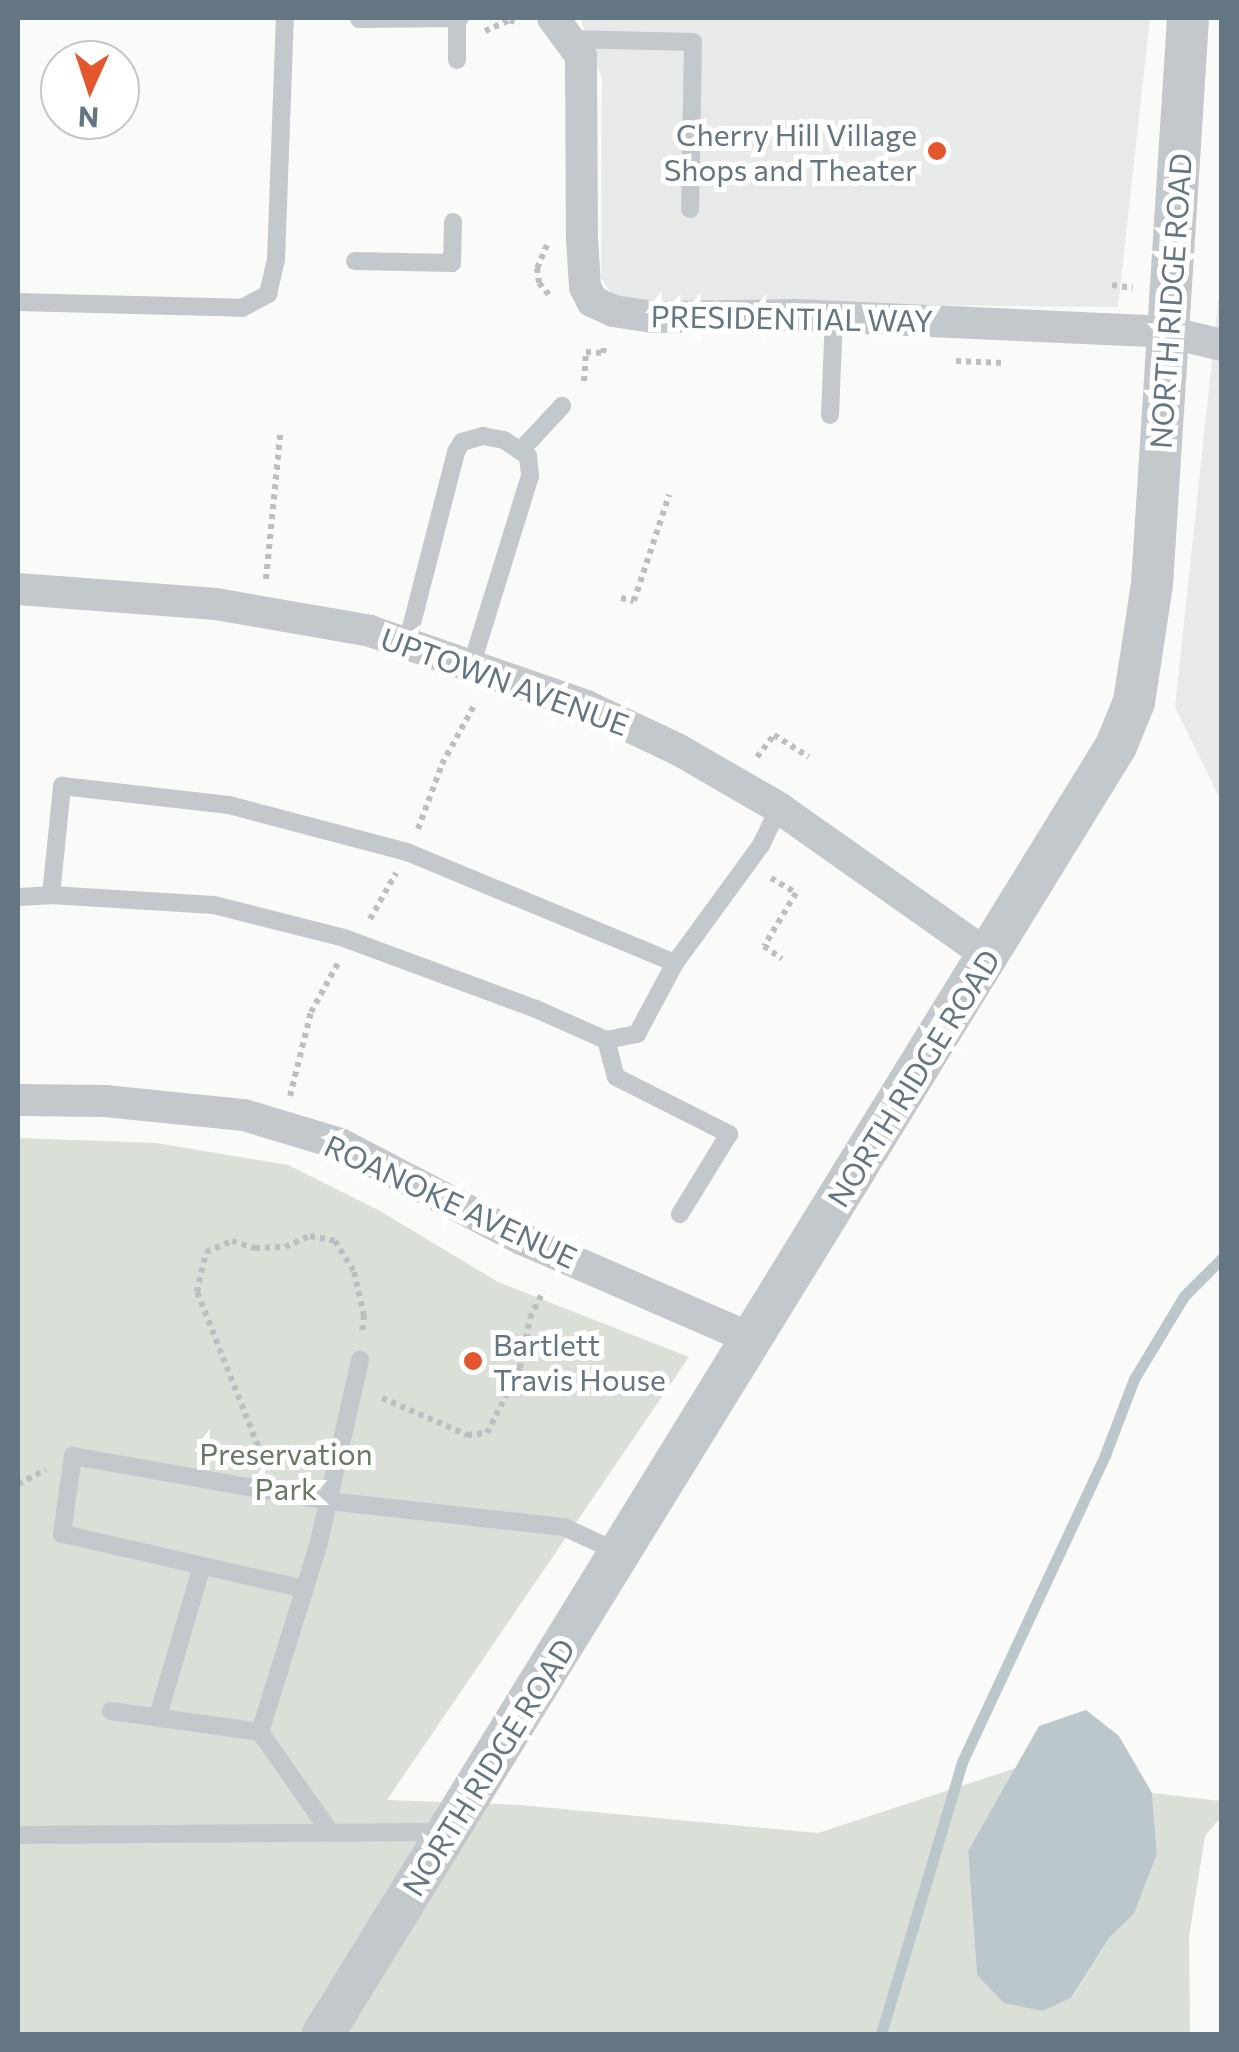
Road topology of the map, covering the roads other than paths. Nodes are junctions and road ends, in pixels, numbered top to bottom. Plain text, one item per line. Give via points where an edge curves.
1 (285, 18) edge
2 (458, 18) edge
3 (1188, 18) edge
4 (359, 20) edge
5 (550, 28) edge
6 (457, 60) dead end
7 (690, 209) dead end
8 (453, 222) dead end
9 (355, 261) dead end
10 (18, 302) edge
11 (834, 316) junction
12 (1168, 332) junction
13 (1222, 345) edge
14 (562, 406) dead end
15 (830, 415) dead end
16 (522, 450) junction
17 (18, 589) edge
18 (406, 642) junction
19 (472, 664) junction
20 (779, 808) junction
21 (18, 896) edge
22 (51, 896) junction
23 (989, 956) junction
24 (675, 963) junction
25 (606, 1040) junction
26 (18, 1100) edge
27 (680, 1214) dead end
28 (752, 1339) junction
29 (360, 1360) road end
30 (328, 1501) junction
31 (620, 1553) junction
32 (202, 1566) junction
33 (305, 1589) junction
34 (111, 1711) dead end
35 (158, 1716) junction
36 (260, 1732) junction
37 (330, 1832) junction
38 (448, 1832) junction
39 (18, 1836) edge
40 (322, 2034) edge

1 - 10 lane via 276,260 268,294 242,308
2 - 4 lane
2 - 6 lane
3 - 12 street, NORTH RIDGE ROAD
5 - 7 lane via 694,42
5 - 11 street, PRESIDENTIAL WAY via 580,56 582,238 592,301 652,317
8 - 9 lane via 452,264
11 - 12 street, PRESIDENTIAL WAY
11 - 15 lane
12 - 13 street, PRESIDENTIAL WAY
12 - 23 street, NORTH RIDGE ROAD via 1152,584 1134,702 1116,746
14 - 16 lane
16 - 18 lane via 483,436 462,442
16 - 19 lane via 530,476
17 - 18 street, UPTOWN AVENUE via 216,604
18 - 19 street, UPTOWN AVENUE
19 - 20 street, UPTOWN AVENUE via 602,713
20 - 23 street, UPTOWN AVENUE
20 - 24 lane via 761,845
21 - 22 lane
22 - 24 lane via 62,786 229,805 407,852
22 - 25 lane via 214,905 344,938
23 - 28 street, NORTH RIDGE ROAD
24 - 25 lane via 637,1034
25 - 27 lane via 616,1077 729,1134
26 - 28 street, ROANOKE AVENUE via 106,1101 244,1116 340,1144 522,1239
28 - 31 street, NORTH RIDGE ROAD
29 - 30 lane
30 - 31 lane via 564,1527
30 - 32 lane via 74,1456 62,1534
30 - 33 lane
31 - 38 street, NORTH RIDGE ROAD
32 - 33 lane
32 - 35 lane
33 - 36 lane
34 - 35 lane
35 - 36 lane
36 - 37 lane
37 - 38 lane
37 - 39 lane
38 - 40 street, NORTH RIDGE ROAD

